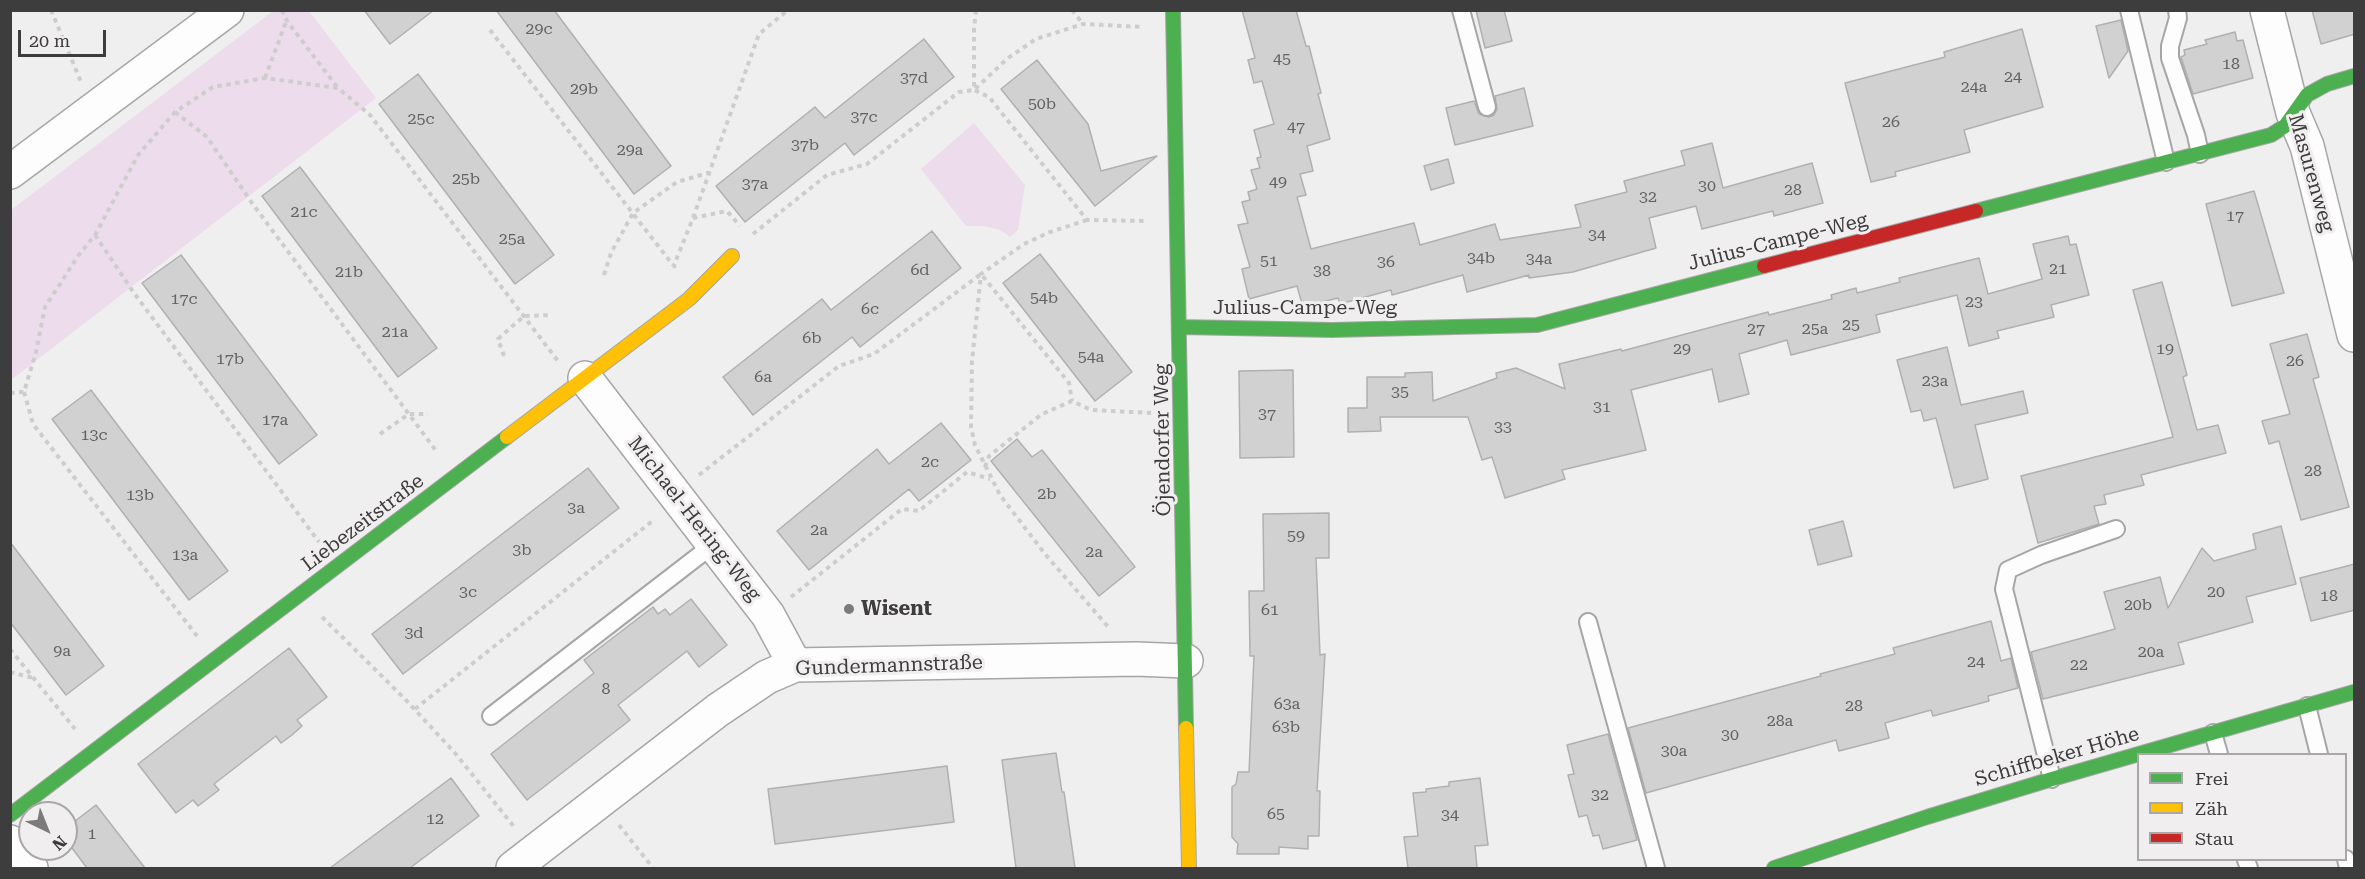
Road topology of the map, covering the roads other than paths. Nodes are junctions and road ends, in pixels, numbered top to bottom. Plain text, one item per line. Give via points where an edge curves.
1 (227, 10) edge
2 (1173, 10) edge
3 (1461, 10) edge
4 (2129, 10) edge
5 (2177, 10) edge
6 (2266, 10) edge
7 (2355, 76) edge
8 (1487, 108) dead end
9 (2293, 113) junction
10 (2200, 154) junction
11 (2166, 162) junction
12 (10, 172) edge
13 (732, 256) dead end
14 (1180, 327) junction
15 (2355, 335) edge
16 (581, 382) junction
17 (2115, 529) dead end
18 (714, 544) junction
19 (1588, 622) dead end
20 (1186, 661) junction
21 (795, 665) junction
22 (2355, 692) edge
23 (2307, 706) junction
24 (491, 716) dead end
25 (2213, 733) junction
26 (2141, 753) edge
27 (2219, 753) edge
28 (2319, 753) edge
29 (2137, 754) edge
30 (2052, 778) junction
31 (10, 815) edge
32 (10, 842) edge
33 (524, 860) edge
34 (31, 868) edge
35 (1189, 868) edge
36 (1656, 868) edge
37 (1774, 868) edge

1 - 12 street
2 - 14 street, Öjendorfer Weg
3 - 8 lane
4 - 11 lane
5 - 10 lane via 2170,58
6 - 9 street, Masurenweg
7 - 9 street, Julius-Campe-Weg via 2317,89
9 - 10 street, Julius-Campe-Weg via 2285,126 2271,135
9 - 15 street, Masurenweg via 2307,146
10 - 11 street, Julius-Campe-Weg
11 - 14 street, Julius-Campe-Weg via 1537,325 1332,330
13 - 16 street, Liebezeitstraße via 689,299
14 - 20 street, Öjendorfer Weg
16 - 18 street, Michael-Hering-Weg
16 - 31 street, Liebezeitstraße
17 - 30 lane via 2008,570 2004,589
18 - 21 street, Michael-Hering-Weg via 768,615
18 - 24 lane
19 - 36 lane
20 - 21 street, Gundermannstraße
20 - 35 street, Öjendorfer Weg
21 - 33 street, Gundermannstraße via 766,677 718,710
22 - 23 street, Schiffbeker Höhe
23 - 25 street, Schiffbeker Höhe
23 - 28 lane
25 - 26 street, Schiffbeker Höhe
25 - 27 lane
29 - 30 street, Schiffbeker Höhe
30 - 37 street, Schiffbeker Höhe
32 - 34 street

